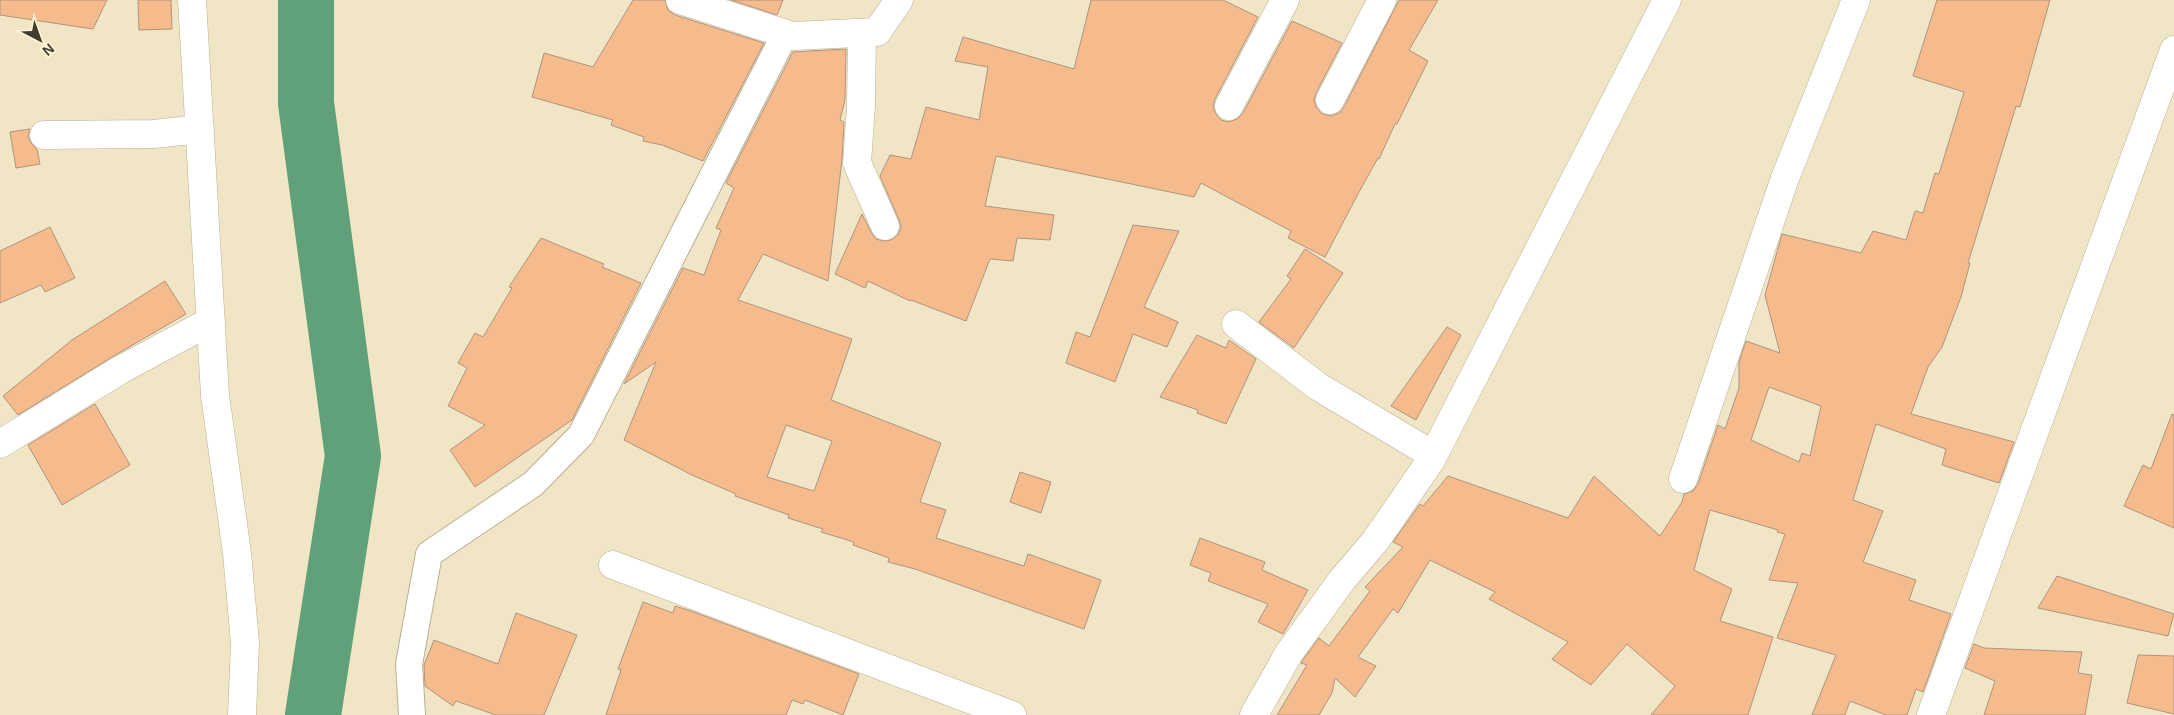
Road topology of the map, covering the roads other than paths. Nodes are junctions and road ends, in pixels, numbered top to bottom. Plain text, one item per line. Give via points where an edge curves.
1 (192, 0) edge
2 (680, 0) edge
3 (899, 0) edge
4 (1285, 0) edge
5 (1382, 0) edge
6 (1667, 0) edge
7 (1856, 0) edge
8 (862, 33) junction
9 (785, 34) junction
10 (2174, 50) edge
11 (1330, 100) dead end
12 (1229, 106) dead end
13 (200, 128) junction
14 (44, 135) dead end
15 (885, 226) dead end
16 (211, 321) junction
17 (1236, 324) dead end
18 (0, 444) edge
19 (1433, 455) junction
20 (1683, 479) dead end
21 (613, 565) dead end
22 (242, 715) edge
23 (412, 715) edge
24 (1012, 715) edge
25 (1254, 715) edge
26 (1931, 715) edge

1 - 13 street
2 - 9 street
3 - 8 street via 877,32
4 - 12 street
5 - 11 street
6 - 19 street
7 - 20 street via 1785,178
8 - 9 street
8 - 15 street via 862,106 857,163
9 - 23 street via 581,435 533,484 429,554 409,664
10 - 26 street
13 - 14 street via 154,134
13 - 16 street
16 - 18 street via 120,370
16 - 22 street via 215,394 237,553 245,643
17 - 19 street via 1319,386
19 - 25 street via 1376,540 1288,653
21 - 24 street

